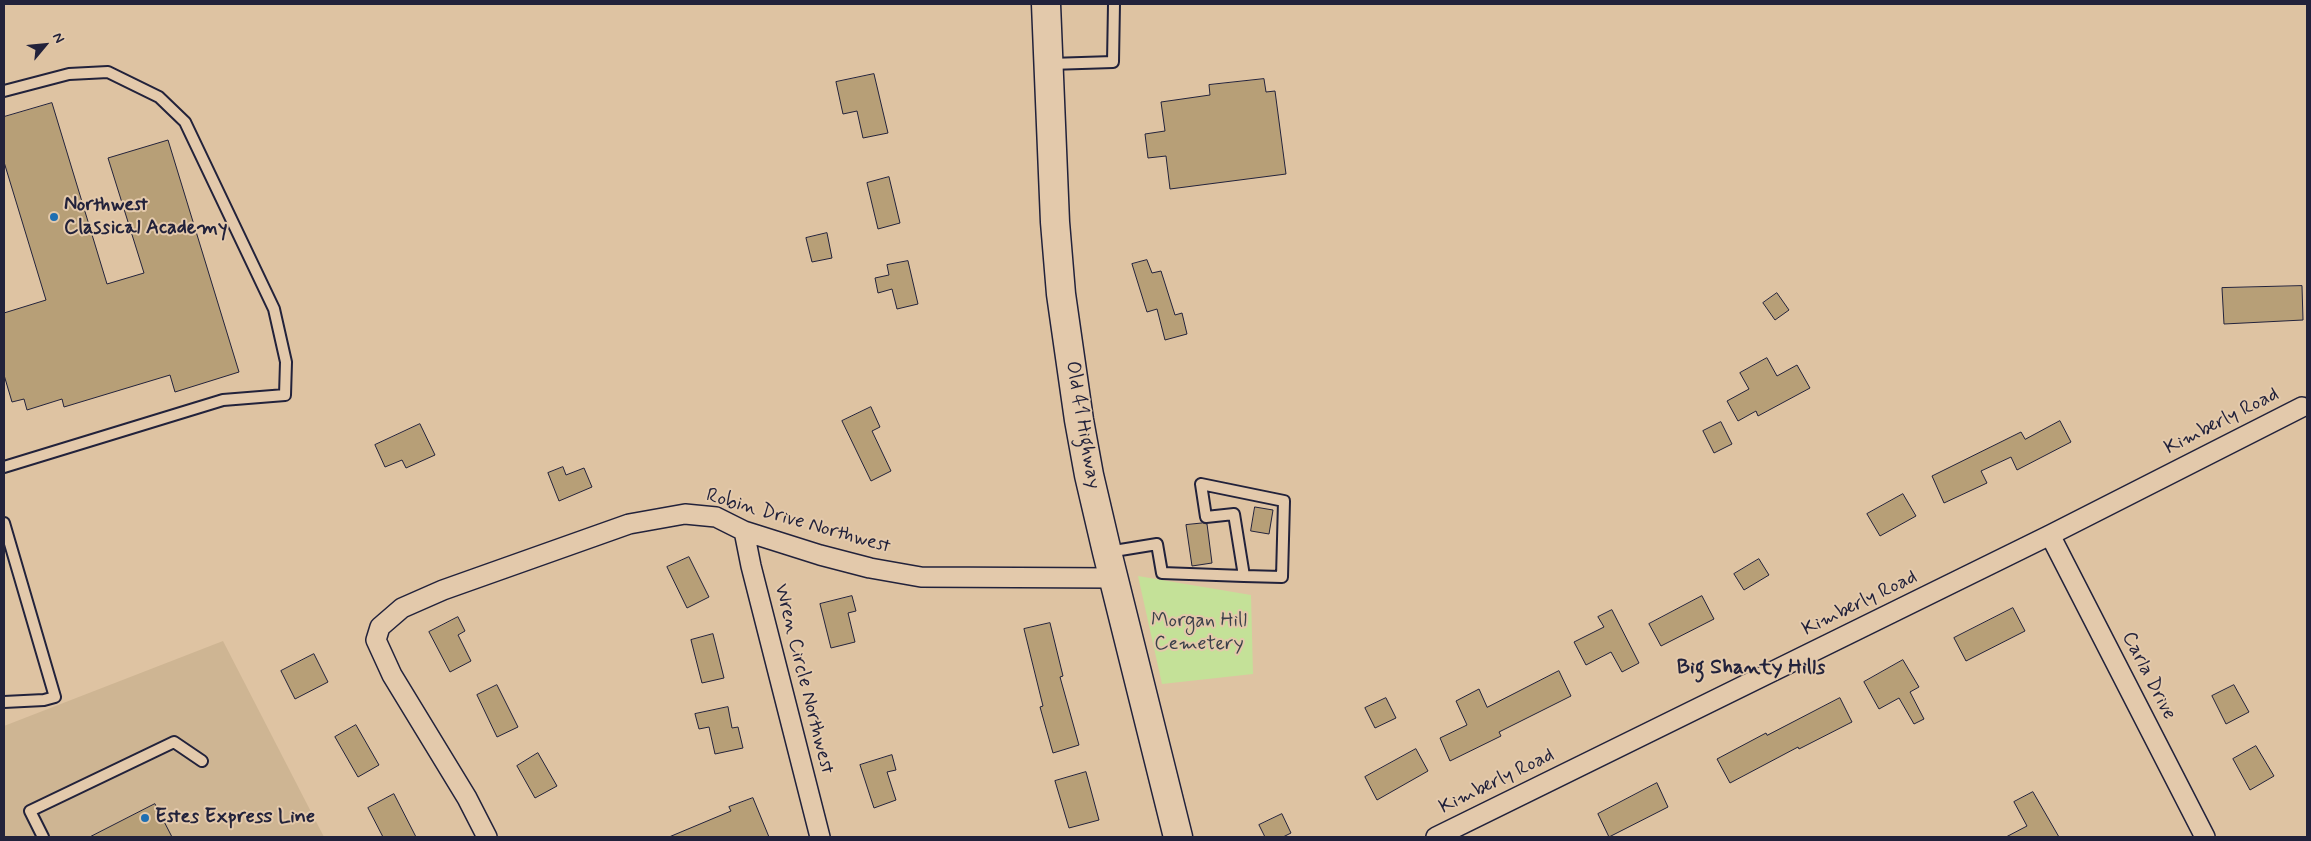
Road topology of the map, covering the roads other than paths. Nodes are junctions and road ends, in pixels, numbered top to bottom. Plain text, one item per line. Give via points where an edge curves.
1 (1046, 4) edge
2 (1114, 4) edge
3 (1050, 64) junction
4 (4, 91) edge
5 (2302, 406) dead end
6 (4, 467) edge
7 (4, 523) edge
8 (744, 531) junction
9 (2050, 535) junction
10 (1107, 552) junction
11 (1244, 576) junction
12 (1113, 578) junction
13 (4, 702) edge
14 (202, 761) dead end
15 (43, 837) edge
16 (487, 837) edge
17 (820, 837) edge
18 (1178, 837) edge
19 (1436, 837) edge
20 (2204, 837) edge

1 - 3 main road, Old 41 Highway
2 - 3 lane via 1113,62
3 - 10 main road, Old 41 Highway via 1055,222 1061,294 1085,456
4 - 6 lane via 68,74 108,72 159,97 185,122 238,231 274,310 286,362 284,394 223,400
5 - 9 street, Kimberly Road
7 - 13 lane via 55,697
8 - 12 street, Robin Drive Northwest via 870,568 920,577
8 - 16 street, Robin Drive Northwest via 716,517 685,514 629,524 402,608 380,627 376,640 392,675
8 - 17 street, Wren Circle Northwest
9 - 19 street, Kimberly Road
9 - 20 street, Carla Drive
10 - 11 lane via 1157,544 1162,573
10 - 12 main road, Old 41 Highway
11 - 11 lane via 1234,514 1206,517 1201,484 1284,501 1282,577
12 - 18 main road, Old 41 Highway
14 - 15 lane via 174,742 30,811

